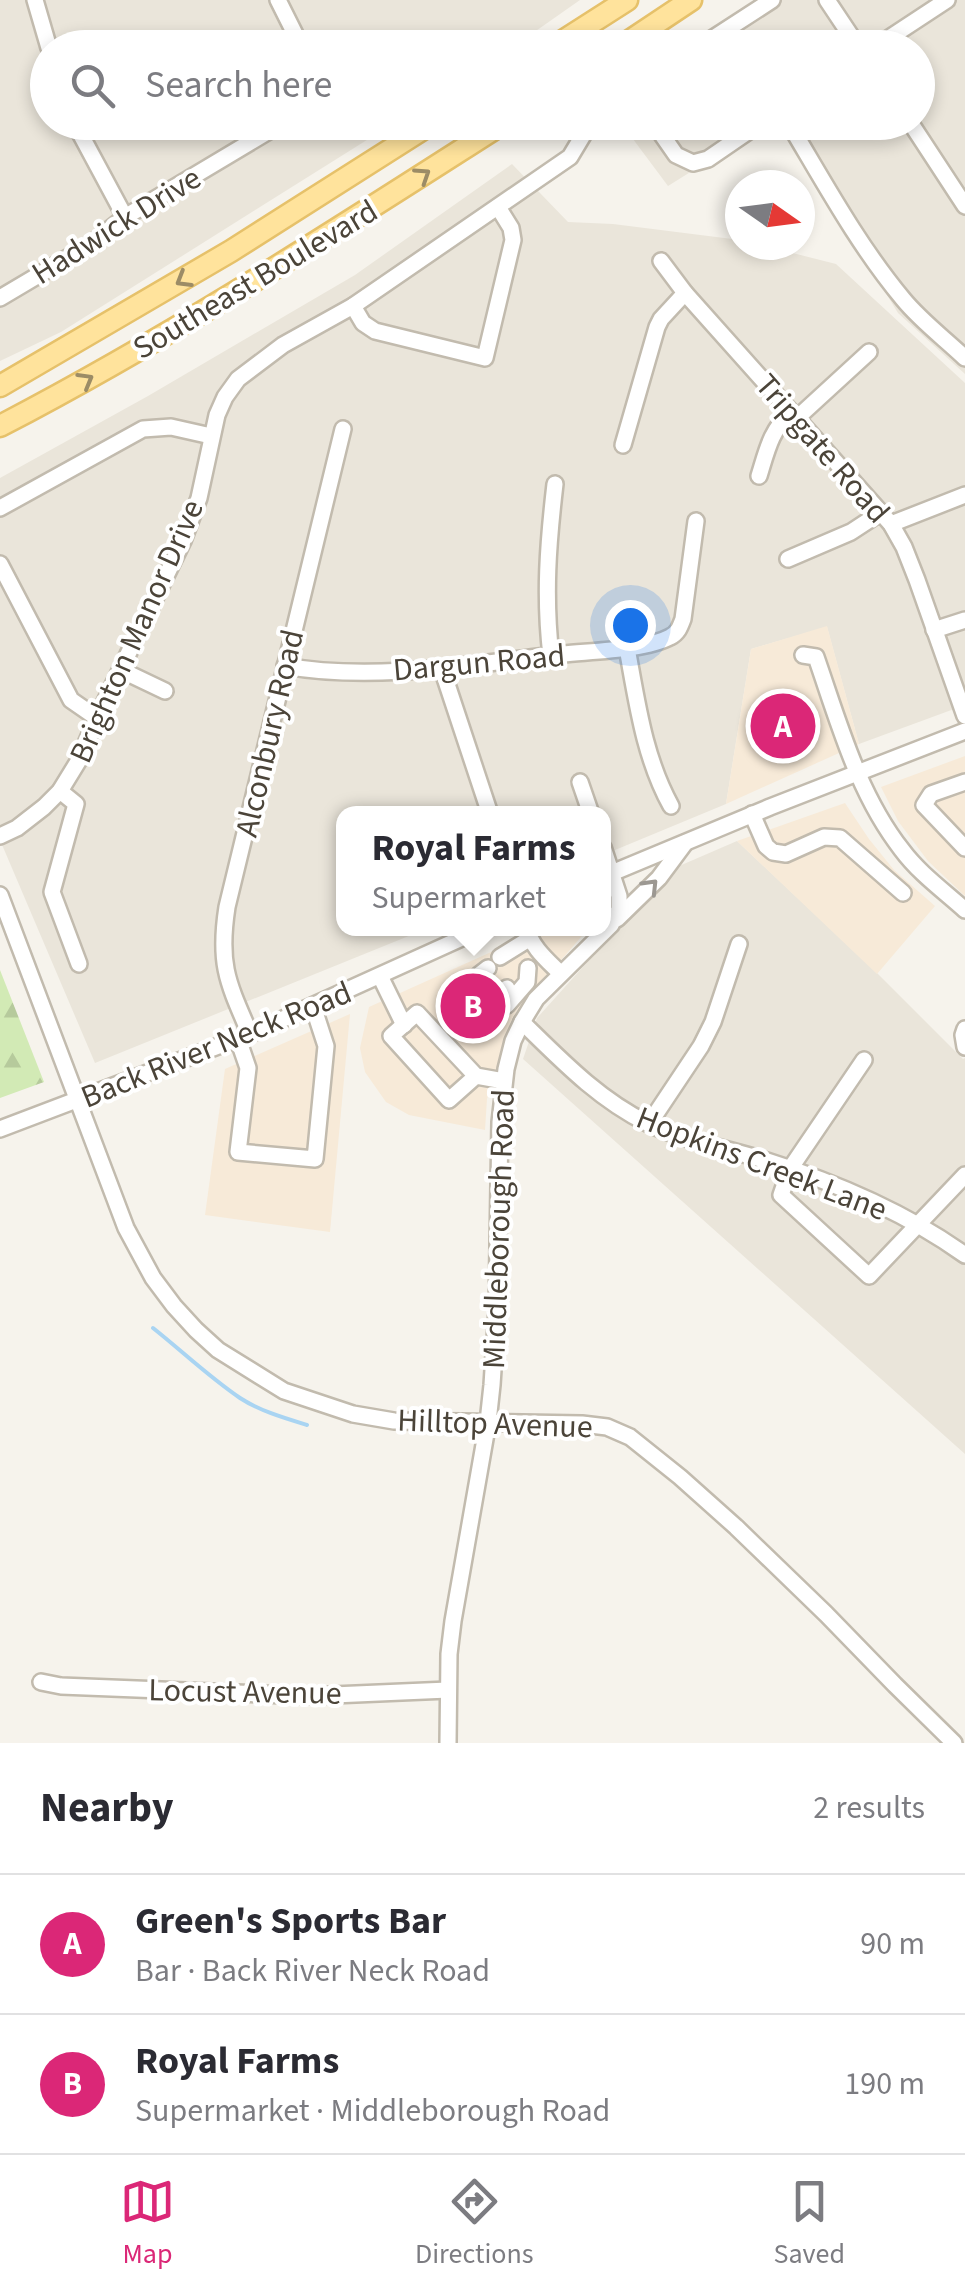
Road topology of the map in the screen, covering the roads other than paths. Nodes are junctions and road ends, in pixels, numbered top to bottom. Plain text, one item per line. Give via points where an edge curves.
1 (36, 0) edge
2 (628, 0) edge
3 (691, 0) edge
4 (772, 0) edge
5 (827, 0) edge
6 (947, 0) edge
7 (286, 2) edge
8 (44, 30) edge
9 (296, 30) edge
10 (580, 30) edge
11 (646, 30) edge
12 (726, 30) edge
13 (847, 30) edge
14 (901, 30) edge
15 (84, 140) edge
16 (254, 140) edge
17 (406, 140) edge
18 (477, 140) edge
19 (580, 140) edge
20 (666, 140) edge
21 (736, 140) edge
22 (799, 140) edge
23 (922, 140) edge
24 (965, 206) edge
25 (498, 207) junction
26 (125, 217) junction
27 (662, 262) dead end
28 (685, 292) junction
29 (0, 298) edge
30 (353, 306) junction
31 (869, 352) dead end
32 (965, 358) edge
33 (0, 386) edge
34 (794, 415) junction
35 (0, 426) edge
36 (343, 429) dead end
37 (211, 436) junction
38 (623, 445) dead end
39 (759, 476) dead end
40 (555, 484) dead end
41 (965, 495) edge
42 (0, 508) edge
43 (886, 518) junction
44 (696, 522) dead end
45 (788, 560) dead end
46 (0, 564) edge
47 (965, 620) edge
48 (934, 630) junction
49 (627, 648) junction
50 (803, 655) dead end
51 (551, 656) junction
52 (285, 666) junction
53 (442, 669) junction
54 (120, 670) junction
55 (166, 691) dead end
56 (965, 716) edge
57 (97, 718) junction
58 (965, 731) edge
59 (857, 773) junction
60 (580, 782) dead end
61 (965, 782) edge
62 (60, 791) junction
63 (487, 806) edge
64 (588, 806) edge
65 (671, 806) dead end
66 (752, 814) junction
67 (0, 836) edge
68 (686, 842) junction
69 (896, 842) junction
70 (965, 848) edge
71 (870, 864) junction
72 (611, 874) edge
73 (611, 881) edge
74 (903, 893) dead end
75 (0, 895) edge
76 (965, 910) edge
77 (611, 926) joint
78 (467, 936) edge
79 (526, 936) edge
80 (529, 936) edge
81 (600, 936) edge
82 (739, 944) dead end
83 (541, 955) junction
84 (78, 964) dead end
85 (489, 967) dead end
86 (560, 973) junction
87 (380, 976) junction
88 (512, 986) dead end
89 (313, 1006) junction
90 (522, 1022) junction
91 (404, 1025) junction
92 (965, 1029) edge
93 (244, 1036) junction
94 (965, 1046) edge
95 (864, 1060) dead end
96 (476, 1076) junction
97 (504, 1081) junction
98 (78, 1100) junction
99 (648, 1124) junction
100 (0, 1129) edge
101 (790, 1169) junction
102 (965, 1175) edge
103 (917, 1226) junction
104 (965, 1255) edge
105 (488, 1422) junction
106 (41, 1682) dead end
107 (448, 1690) junction
108 (448, 1743) edge
109 (954, 1743) edge

1 - 8 street
2 - 10 main road
3 - 11 main road
4 - 12 street
5 - 13 street
6 - 14 street
7 - 9 street
15 - 26 street
16 - 26 street, Hadwick Drive
17 -> 33 main road, Southeast Boulevard
35 -> 18 main road, Southeast Boulevard via 208,311
19 - 25 street, Brighton Manor Drive via 570,157
20 - 21 street via 692,163
22 - 32 street via 890,283
23 - 24 street
25 - 30 street, Brighton Manor Drive
25 - 30 street via 513,240 485,358 374,330
26 - 29 street, Hadwick Drive
27 - 28 street, Tripgate Road
28 - 34 street, Tripgate Road
28 - 38 street via 656,328
30 - 37 street, Brighton Manor Drive via 282,345 238,380
31 - 34 street
34 - 39 street via 779,423
34 - 43 street, Tripgate Road
36 - 52 street, Alconbury Road
37 - 42 street via 142,428
37 - 54 street, Brighton Manor Drive via 184,541
40 - 51 street via 546,565
41 - 43 street
43 - 45 street
43 - 48 street, Tripgate Road via 911,563
44 - 49 street, Dargun Road via 677,631
46 - 57 street via 71,700
47 - 48 street
48 - 56 street, Tripgate Road
49 - 51 street, Dargun Road
49 - 65 street via 647,752
50 - 59 street via 816,657
51 - 53 street, Dargun Road
52 - 53 street, Dargun Road
52 - 93 street, Alconbury Road via 222,937
53 - 63 street
54 - 55 street
54 - 57 street, Brighton Manor Drive
57 - 62 street, Brighton Manor Drive
58 - 59 street
59 - 66 street
59 - 69 street
60 - 64 street
61 - 70 street via 930,794 924,805
62 - 67 street, Brighton Manor Drive
62 - 84 street via 76,804 52,892
66 - 68 street
66 - 71 street via 773,852 840,838
68 - 72 street
77 -> 68 street, Middleborough Road
69 - 71 street
69 - 76 street
71 - 74 street
73 - 77 street via 619,909
75 - 98 street
78 - 87 street, Back River Neck Road
79 - 85 street
80 - 83 street
81 - 86 street, Middleborough Road
82 - 99 street via 701,1046
83 - 86 street
83 - 88 street
86 - 90 street, Middleborough Road
87 - 89 street, Back River Neck Road
87 - 91 street
89 - 93 street, Back River Neck Road
89 - 93 street, Alconbury Road via 326,1046 315,1159 238,1152 248,1068
90 - 97 street, Middleborough Road
90 - 99 street, Hopkins Creek Lane via 595,1090
91 - 96 street via 418,1013
91 - 96 street via 392,1036 448,1100
92 - 94 street
93 - 98 street, Back River Neck Road
95 - 101 street
96 - 97 street
97 - 105 street, Middleborough Road
98 - 100 street, Back River Neck Road
98 - 105 street, Hilltop Avenue via 139,1254 174,1306 218,1350 284,1391 353,1414
99 - 101 street, Hopkins Creek Lane
101 - 103 street, Hopkins Creek Lane
101 - 103 street via 781,1194 869,1276
102 - 103 street
103 - 104 street, Hopkins Creek Lane
105 - 107 street, Middleborough Road via 453,1621
105 - 109 street, Hilltop Avenue via 582,1424 630,1437 736,1527
106 - 107 street, Locust Avenue via 310,1696
107 - 108 street, Middleborough Road

